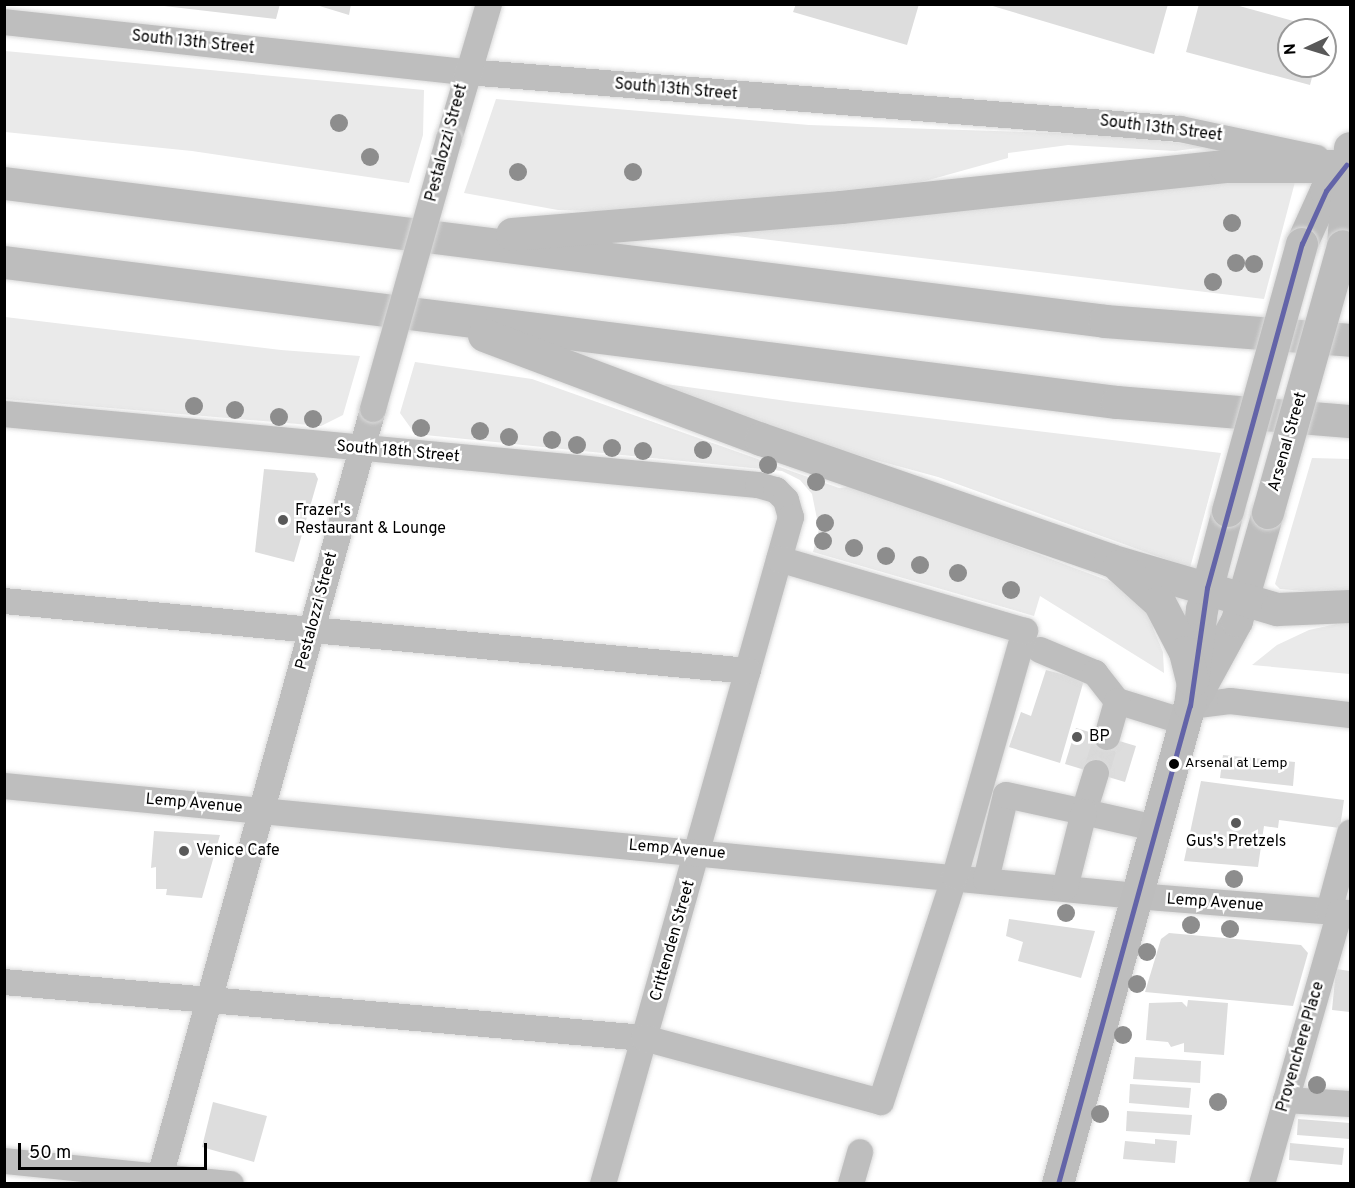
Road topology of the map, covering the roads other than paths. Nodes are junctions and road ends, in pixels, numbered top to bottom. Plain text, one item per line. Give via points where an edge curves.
1 (489, 4) edge
2 (4, 22) edge
3 (466, 72) junction
4 (1349, 160) edge
5 (4, 183) edge
6 (460, 239) junction
7 (4, 262) edge
8 (431, 316) junction
9 (1350, 340) edge
10 (4, 414) edge
11 (1350, 421) edge
12 (362, 449) junction
13 (786, 500) joint
14 (779, 559) junction
15 (1110, 560) junction
16 (1207, 588) junction
17 (1245, 600) junction
18 (4, 601) edge
19 (1350, 606) edge
20 (312, 628) junction
21 (1040, 650) dead end
22 (748, 671) junction
23 (1117, 701) junction
24 (1189, 702) junction
25 (1350, 715) edge
26 (1107, 737) tunnel mouth
27 (1096, 773) tunnel mouth
28 (4, 786) edge
29 (263, 811) junction
30 (1083, 812) junction
31 (1155, 828) junction
32 (1350, 833) edge
33 (699, 852) junction
34 (955, 876) junction
35 (986, 880) junction
36 (1065, 888) junction
37 (1137, 896) junction
38 (1340, 912) edge
39 (4, 982) edge
40 (210, 1000) junction
41 (644, 1038) junction
42 (1286, 1100) junction
43 (1350, 1104) edge
44 (860, 1152) dead end
45 (4, 1161) edge
46 (160, 1179) edge
47 (231, 1184) edge
48 (603, 1184) edge
49 (852, 1184) edge
50 (1058, 1184) edge
51 (1262, 1184) edge

1 - 3 street, Pestalozzi Street
2 - 3 street, South 13th Street
3 - 4 street, South 13th Street via 1180,129
3 - 12 street, Pestalozzi Street, bridge
4 - 6 highway via 1225,166 830,208
4 - 16 main road, Arsenal Street, bridge via 1326,191 1302,244
4 - 17 main road, Arsenal Street, bridge via 1343,246
5 - 6 highway
6 - 9 highway via 1105,321
7 - 8 highway
8 - 11 highway via 1117,402
8 - 15 highway via 761,439
10 - 12 street, South 18th Street
12 - 13 street, South 18th Street via 758,485 776,490
12 - 20 street, Pestalozzi Street
13 - 14 street, Crittenden Street via 791,517
14 - 22 street, Crittenden Street
14 - 34 street via 1025,631
15 - 16 highway
15 - 24 highway via 1159,602 1185,652
16 - 17 highway
16 - 24 main road, Arsenal Street
17 - 19 highway via 1291,611
17 - 24 main road, Arsenal Street via 1220,655
18 - 20 street
20 - 22 street
20 - 29 street, Pestalozzi Street
21 - 23 street via 1095,673
22 - 33 street, Crittenden Street
23 - 24 street
23 - 26 street
24 - 25 street via 1230,701
24 - 31 main road, Arsenal Street
27 - 30 street
28 - 29 street, Lemp Avenue
29 - 33 street, Lemp Avenue
29 - 40 street, Pestalozzi Street
30 - 31 street
30 - 35 street via 1006,795
30 - 36 street
31 - 37 main road, Arsenal Street
32 - 38 street, Provenchere Place
33 - 34 street, Lemp Avenue
33 - 41 street, Crittenden Street
34 - 35 street, Lemp Avenue
34 - 41 street via 881,1102
35 - 36 street, Lemp Avenue
36 - 37 street, Lemp Avenue
37 - 38 street, Lemp Avenue
37 - 50 main road, Arsenal Street
38 - 42 street, Provenchere Place
39 - 40 street
40 - 41 street
40 - 46 street, Pestalozzi Street
41 - 48 street, Crittenden Street
42 - 43 street
42 - 51 street, Provenchere Place
44 - 49 street
45 - 46 street
46 - 47 street

